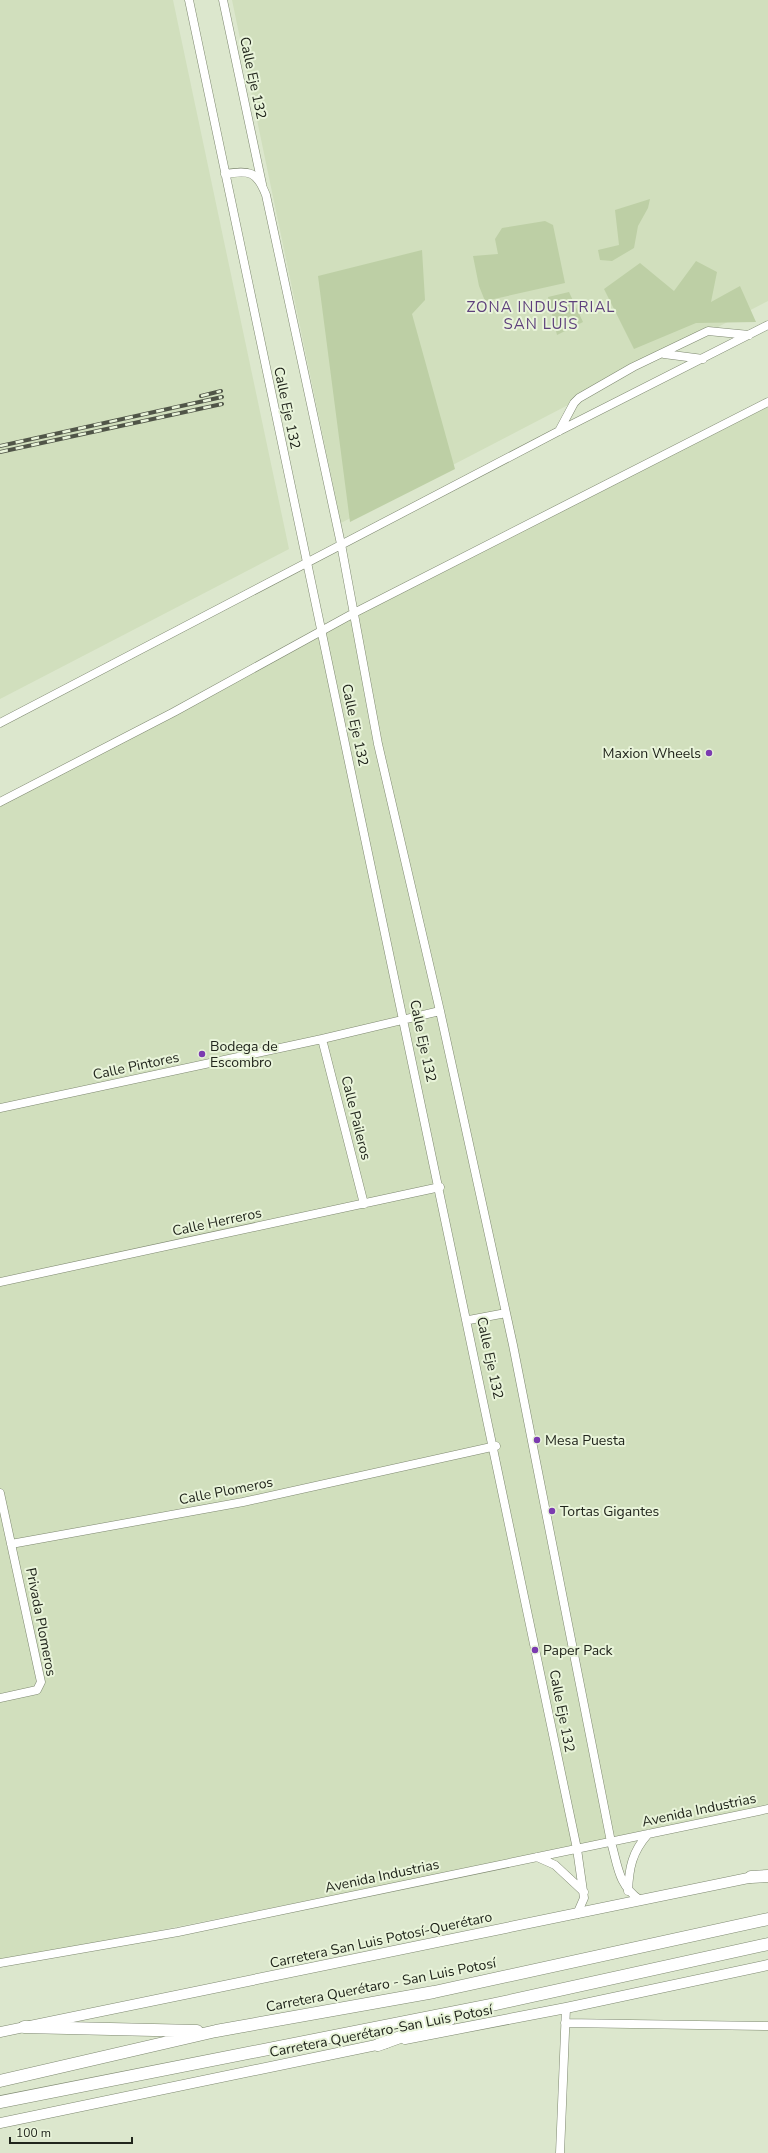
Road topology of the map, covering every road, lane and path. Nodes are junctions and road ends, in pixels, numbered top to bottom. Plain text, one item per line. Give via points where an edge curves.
1 (189, 0) edge
2 (223, 0) edge
3 (225, 174) junction
4 (262, 185) junction
5 (768, 326) edge
6 (750, 335) junction
7 (664, 354) junction
8 (703, 359) junction
9 (768, 402) edge
10 (559, 431) junction
11 (341, 544) junction
12 (307, 562) junction
13 (354, 614) junction
14 (322, 631) junction
15 (0, 723) edge
16 (0, 802) edge
17 (440, 1011) junction
18 (406, 1020) junction
19 (322, 1040) junction
20 (0, 1108) edge
21 (440, 1186) junction
22 (364, 1204) junction
23 (0, 1282) edge
24 (506, 1313) junction
25 (469, 1320) junction
26 (496, 1446) junction
27 (0, 1492) edge
28 (11, 1544) junction
29 (0, 1698) edge
30 (768, 1809) edge
31 (648, 1834) junction
32 (611, 1842) junction
33 (577, 1849) junction
34 (537, 1857) junction
35 (768, 1875) edge
36 (752, 1877) joint
37 (584, 1892) junction
38 (628, 1892) junction
39 (640, 1900) junction
40 (577, 1914) junction
41 (768, 1919) edge
42 (768, 1944) edge
43 (0, 1964) edge
44 (768, 1965) edge
45 (491, 2005) junction
46 (566, 2008) junction
47 (565, 2023) junction
48 (768, 2026) edge
49 (24, 2027) junction
50 (216, 2031) junction
51 (0, 2032) edge
52 (378, 2045) junction
53 (0, 2080) edge
54 (0, 2102) edge
55 (0, 2124) edge
56 (560, 2153) edge

1 - 3 street, Calle Eje 132
2 - 4 street, Calle Eje 132
3 - 4 street via 244,171 254,176
3 - 12 street, Calle Eje 132
4 - 11 street, Calle Eje 132
5 - 6 street
6 - 7 street via 708,331
6 - 8 street
7 - 8 street
7 - 10 street via 633,367 579,398
8 - 10 street
9 - 13 street
10 - 11 street
11 - 12 street
11 - 13 street, Calle Eje 132
12 - 14 street, Calle Eje 132
12 - 15 street
13 - 14 street
13 - 17 street, Calle Eje 132 via 378,744
14 - 16 street via 174,712
14 - 18 street, Calle Eje 132
17 - 18 street, Calle Pintores
17 - 24 street, Calle Eje 132
18 - 19 street, Calle Pintores
18 - 21 street, Calle Eje 132
19 - 20 street, Calle Pintores
19 - 22 street, Calle Paileros
21 - 22 street, Calle Herreros
21 - 25 street, Calle Eje 132
22 - 23 street, Calle Herreros
24 - 25 street
24 - 32 street, Calle Eje 132
25 - 26 street, Calle Eje 132
26 - 28 street, Calle Plomeros via 243,1502
26 - 33 street, Calle Eje 132
27 - 28 street
28 - 29 street, Privada Plomeros via 41,1682 37,1690
30 - 31 street, Avenida Industrias
31 - 32 street, Avenida Industrias
31 - 38 street via 633,1855 628,1871
32 - 33 street, Avenida Industrias
32 - 38 street, Calle Eje 132 via 620,1877
33 - 34 street, Avenida Industrias
33 - 37 street, Calle Eje 132
34 - 37 street via 554,1866
34 - 43 street, Avenida Industrias via 178,1932
35 - 36 highway
36 - 39 main road, Carretera San Luis Potosí-Querétaro
37 - 40 street, Calle Eje 132
38 - 39 street
39 - 40 main road, Carretera San Luis Potosí-Querétaro
40 - 49 main road, Carretera San Luis Potosí-Querétaro
41 - 50 highway, Carretera Querétaro - San Luis Potosí via 434,1992
42 - 45 highway
44 - 46 main road, Carretera Querétaro-San Luis Potosí
45 - 52 highway
45 - 54 highway
46 - 47 street
46 - 52 main road, Carretera Querétaro-San Luis Potosí
47 - 48 street
47 - 56 street
49 - 50 highway
49 - 51 main road, Carretera San Luis Potosí-Querétaro
50 - 53 highway, Carretera Querétaro - San Luis Potosí
52 - 55 main road, Carretera Querétaro-San Luis Potosí

